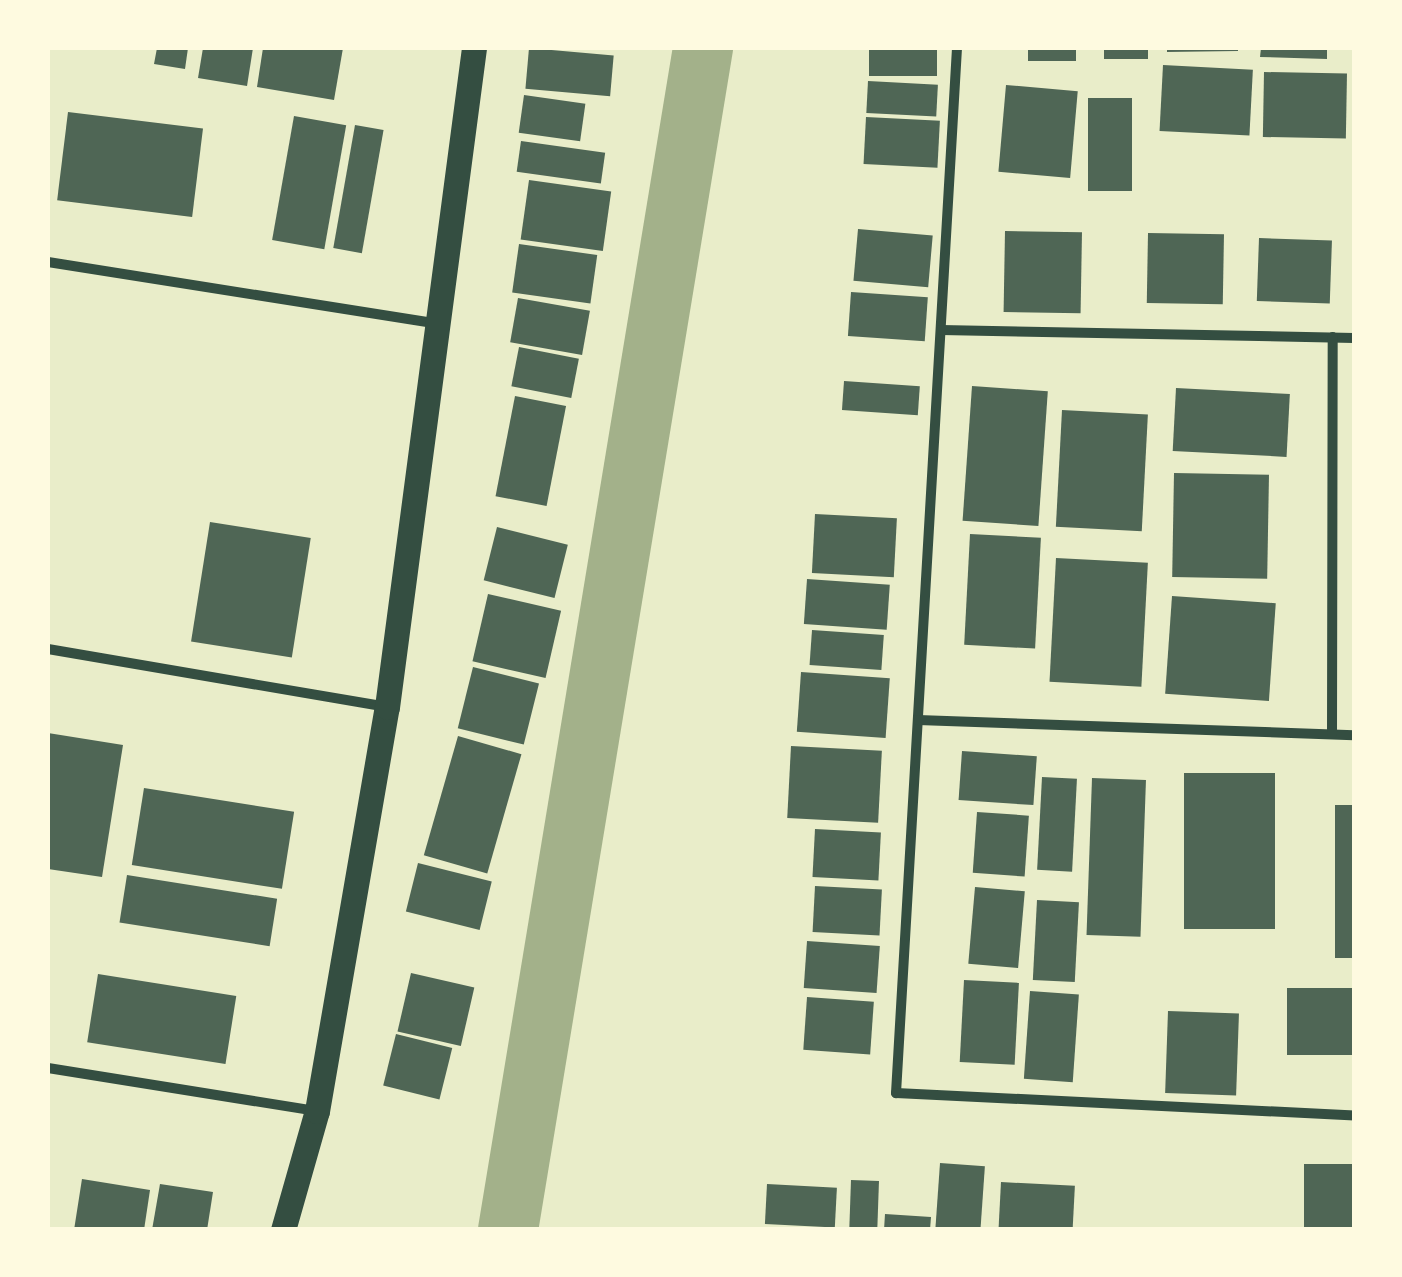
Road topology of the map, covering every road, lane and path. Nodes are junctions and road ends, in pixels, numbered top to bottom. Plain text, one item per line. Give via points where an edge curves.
1 (474, 48) edge
2 (957, 48) edge
3 (48, 262) edge
4 (439, 324) junction
5 (940, 330) junction
6 (1333, 337) junction
7 (1354, 338) edge
8 (48, 649) edge
9 (386, 707) junction
10 (918, 720) junction
11 (1332, 734) junction
12 (1354, 735) edge
13 (48, 1068) edge
14 (316, 1112) junction
15 (1354, 1116) edge
16 (282, 1230) edge

1 - 4 main road
2 - 5 street
3 - 4 street
4 - 9 main road
5 - 6 street
5 - 10 street
6 - 7 street
6 - 11 street
8 - 9 street
9 - 14 main road
10 - 11 street
10 - 15 street via 896,1093
11 - 12 street
13 - 14 street
14 - 16 main road

